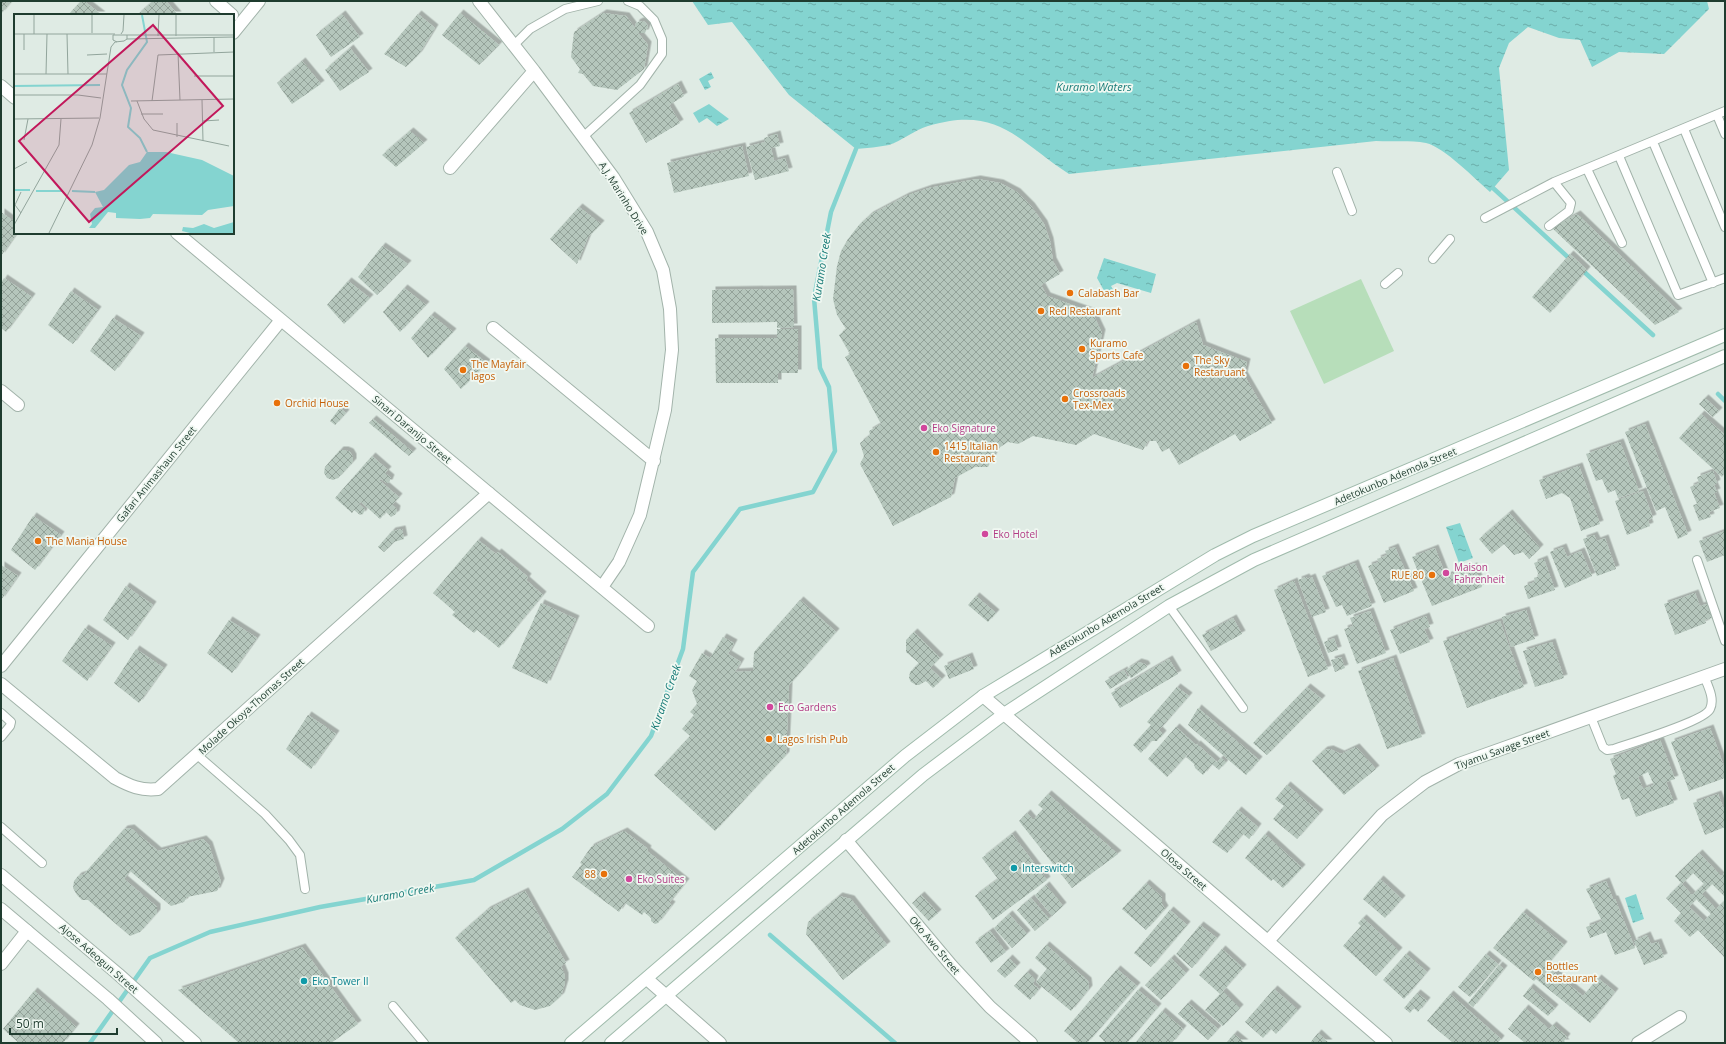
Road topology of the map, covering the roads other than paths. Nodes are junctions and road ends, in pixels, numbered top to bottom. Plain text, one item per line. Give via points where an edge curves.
1 (216, 1) edge
2 (259, 1) edge
3 (480, 1) edge
4 (598, 1) edge
5 (628, 1) edge
6 (231, 14) edge
7 (235, 18) edge
8 (514, 45) junction
9 (534, 71) junction
10 (1, 86) edge
11 (14, 97) edge
12 (1725, 111) edge
13 (1717, 115) junction
14 (1684, 129) junction
15 (1725, 134) edge
16 (583, 137) junction
17 (1653, 142) junction
18 (1618, 156) junction
19 (450, 168) dead end
20 (1587, 168) junction
21 (1337, 172) dead end
22 (1554, 182) junction
23 (1352, 211) dead end
24 (1485, 218) dead end
25 (1548, 226) dead end
26 (1725, 227) edge
27 (178, 234) edge
28 (1450, 239) dead end
29 (1622, 243) dead end
30 (1433, 259) dead end
31 (1398, 273) dead end
32 (1725, 278) edge
33 (1713, 283) junction
34 (1385, 284) dead end
35 (281, 320) junction
36 (493, 328) dead end
37 (1725, 335) edge
38 (1725, 356) edge
39 (1, 391) edge
40 (18, 405) dead end
41 (654, 461) junction
42 (489, 493) junction
43 (1697, 560) dead end
44 (602, 587) junction
45 (1169, 606) junction
46 (648, 626) dead end
47 (1725, 641) edge
48 (1, 666) edge
49 (1725, 669) edge
50 (1704, 676) junction
51 (1, 684) edge
52 (983, 696) junction
53 (1243, 708) dead end
54 (1, 713) edge
55 (1004, 714) junction
56 (1591, 717) junction
57 (1, 737) edge
58 (196, 754) junction
59 (1, 827) edge
60 (846, 840) junction
61 (42, 863) dead end
62 (1, 875) edge
63 (305, 889) dead end
64 (1, 909) edge
65 (27, 931) junction
66 (1268, 941) junction
67 (1, 964) edge
68 (647, 979) junction
69 (666, 996) junction
70 (393, 1006) dead end
71 (1680, 1017) dead end
72 (156, 1043) edge
73 (195, 1043) edge
74 (424, 1043) edge
75 (571, 1043) edge
76 (611, 1043) edge
77 (720, 1043) edge
78 (1031, 1043) edge
79 (1386, 1043) edge
80 (1638, 1043) edge

1 - 6 street
2 - 7 street
3 - 8 street, A.J. Marinho Drive
4 - 8 lane via 565,9 530,29
5 - 16 lane via 640,6 654,20 662,39 662,54 640,85
8 - 9 street, A.J. Marinho Drive
9 - 16 street, A.J. Marinho Drive
9 - 19 street
10 - 11 street
12 - 13 lane
13 - 14 lane
13 - 15 lane
14 - 17 lane
14 - 26 lane
16 - 41 street, A.J. Marinho Drive via 613,177 647,232 663,270 670,309 672,350 665,410
17 - 18 lane
17 - 33 lane
18 - 20 lane
18 - 33 lane via 1678,295
20 - 22 lane
20 - 29 lane
21 - 23 lane
22 - 24 lane
22 - 25 lane via 1571,203 1569,211
27 - 35 street, Sinari Daranijo Street
28 - 30 lane
31 - 34 lane
32 - 33 lane
35 - 42 street, Sinari Daranijo Street
35 - 48 street, Gafari Animashaun Street
36 - 41 street
37 - 52 street, Adetokunbo Ademola Street via 1215,554
38 - 45 street, Adetokunbo Ademola Street via 1254,560
39 - 40 street
41 - 44 street, A.J. Marinho Drive via 640,515 619,562
42 - 44 street, Sinari Daranijo Street
42 - 58 street, Molade Okoya-Thomas Street
43 - 47 lane
44 - 46 street, Sinari Daranijo Street
45 - 53 lane
45 - 55 street, Adetokunbo Ademola Street
49 - 50 street, Tiyamu Savage Street
50 - 56 street, Tiyamu Savage Street
50 - 56 lane via 1712,699 1711,708 1707,714 1693,721 1608,750 1603,747
51 - 58 street, Molade Okoya-Thomas Street via 115,778 133,788 158,789
52 - 55 street, Olosa Street
52 - 68 street, Adetokunbo Ademola Street via 904,756
54 - 57 lane via 11,722
55 - 60 street, Adetokunbo Ademola Street via 923,774
55 - 66 street, Olosa Street
56 - 66 street, Tiyamu Savage Street via 1458,764 1425,782 1382,815
58 - 63 lane via 266,814 289,840 300,855
59 - 61 lane
60 - 69 street, Adetokunbo Ademola Street
60 - 78 street, Oko Awo Street via 951,965 990,1007
62 - 73 street, Ajose Adeogun Street via 123,978
64 - 65 street
65 - 67 street
65 - 72 street
66 - 79 street, Olosa Street
68 - 69 street
68 - 75 street, Adetokunbo Ademola Street
69 - 76 street, Adetokunbo Ademola Street
69 - 77 street
70 - 74 lane
71 - 80 street

